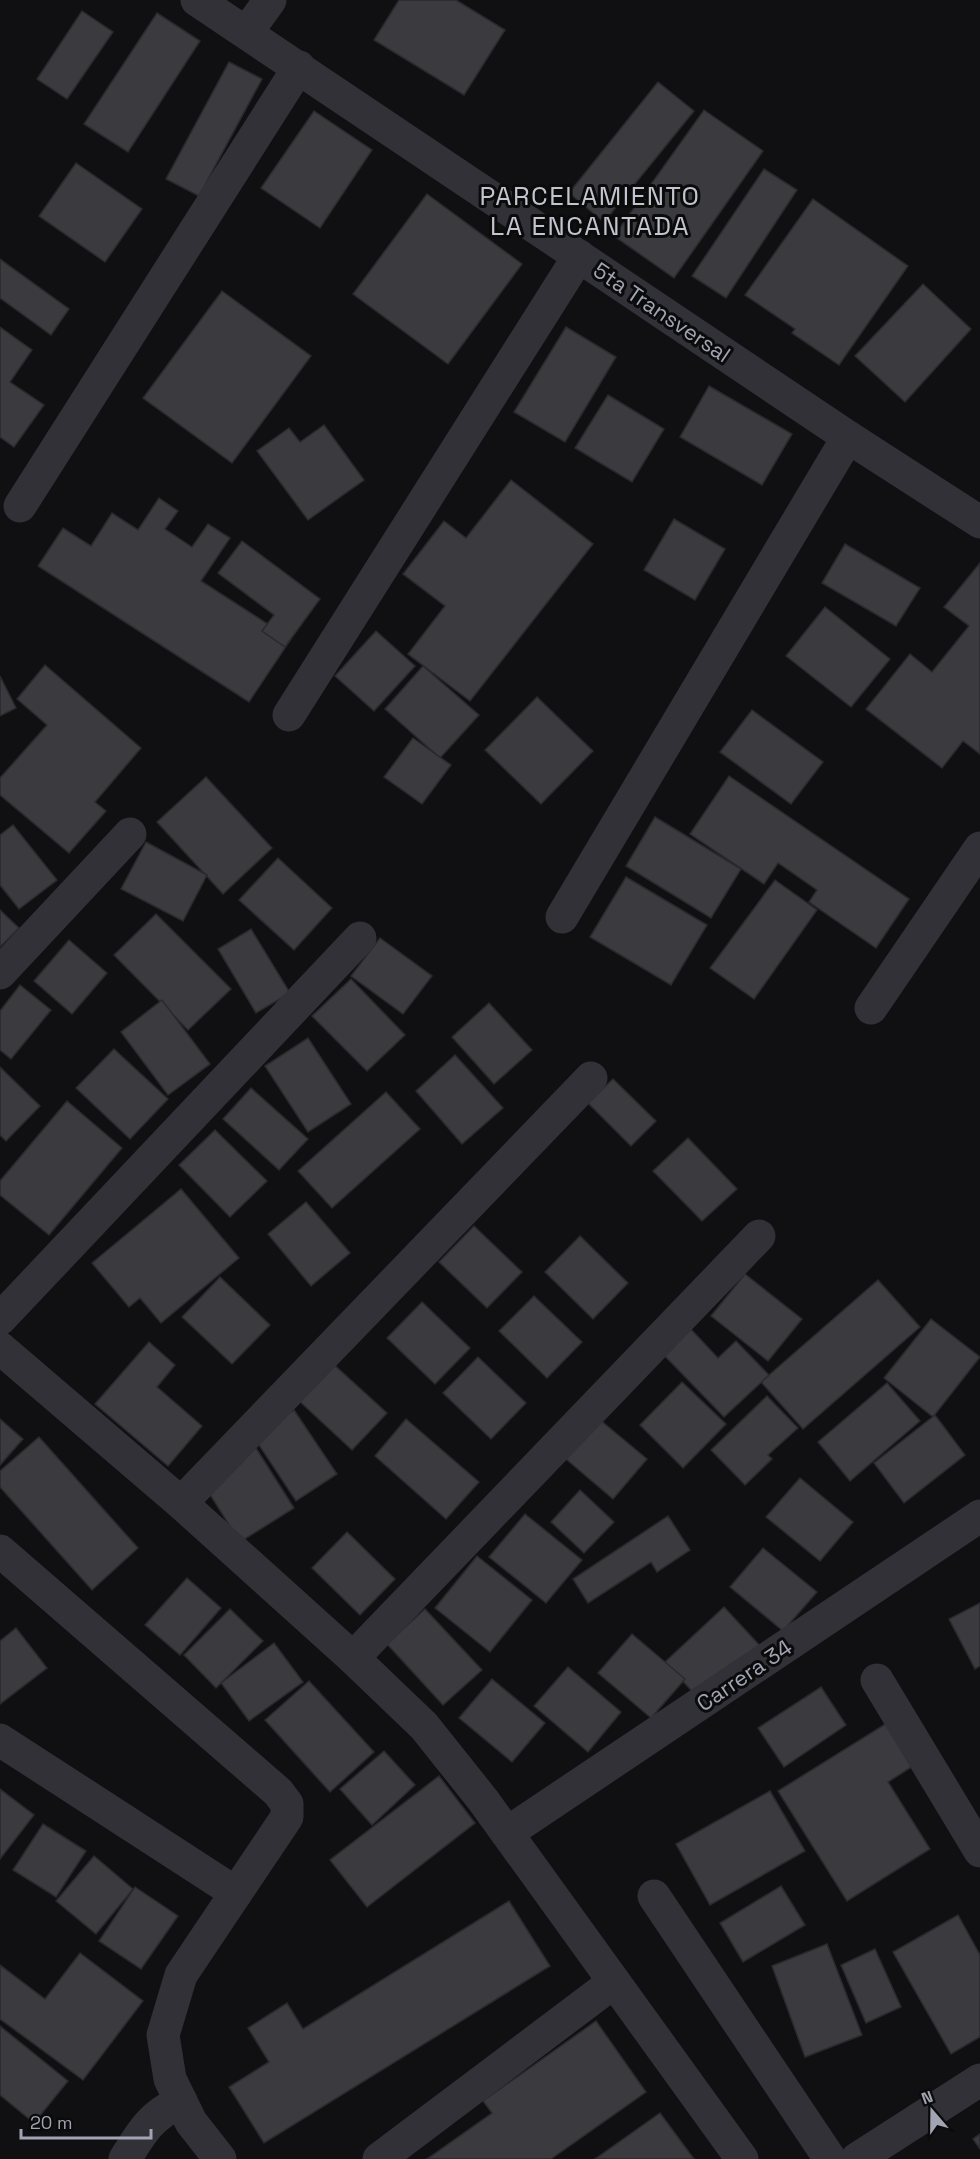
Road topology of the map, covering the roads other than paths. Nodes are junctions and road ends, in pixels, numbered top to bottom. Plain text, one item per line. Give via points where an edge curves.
1 (197, 0) edge
2 (270, 0) edge
3 (247, 32) junction
4 (300, 68) junction
5 (579, 256) junction
6 (848, 437) junction
7 (20, 506) dead end
8 (980, 522) edge
9 (289, 715) dead end
10 (130, 834) dead end
11 (980, 848) edge
12 (562, 918) dead end
13 (360, 938) dead end
14 (0, 973) edge
15 (871, 1008) dead end
16 (591, 1078) dead end
17 (759, 1236) dead end
18 (0, 1319) edge
19 (0, 1348) edge
20 (181, 1503) junction
21 (980, 1516) edge
22 (0, 1551) edge
23 (353, 1658) junction
24 (877, 1680) dead end
25 (0, 1740) edge
26 (507, 1833) junction
27 (980, 1851) edge
28 (236, 1893) junction
29 (654, 1896) dead end
30 (614, 1982) junction
31 (980, 2080) edge
32 (181, 2101) junction
33 (125, 2159) edge
34 (220, 2159) edge
35 (379, 2159) edge
36 (742, 2159) edge
37 (830, 2159) edge
38 (857, 2159) edge

1 - 3 street, 5ta Transversal
2 - 3 street
3 - 4 street, 5ta Transversal
4 - 5 street, 5ta Transversal
4 - 7 street
5 - 6 street, 5ta Transversal
5 - 9 street
6 - 8 street, 5ta Transversal
6 - 12 street
10 - 14 street
11 - 15 street
13 - 18 street
16 - 20 street
17 - 23 street
19 - 20 street
20 - 23 street
21 - 26 street, Carrera 34
22 - 28 street via 278,1792 287,1804 287,1817
23 - 26 street via 424,1726
24 - 27 street
25 - 28 street
26 - 30 street
28 - 32 street via 181,1975 164,2035 170,2079
29 - 37 street
30 - 35 street
30 - 36 street
31 - 38 street
32 - 33 street via 147,2124
32 - 34 street via 191,2122

